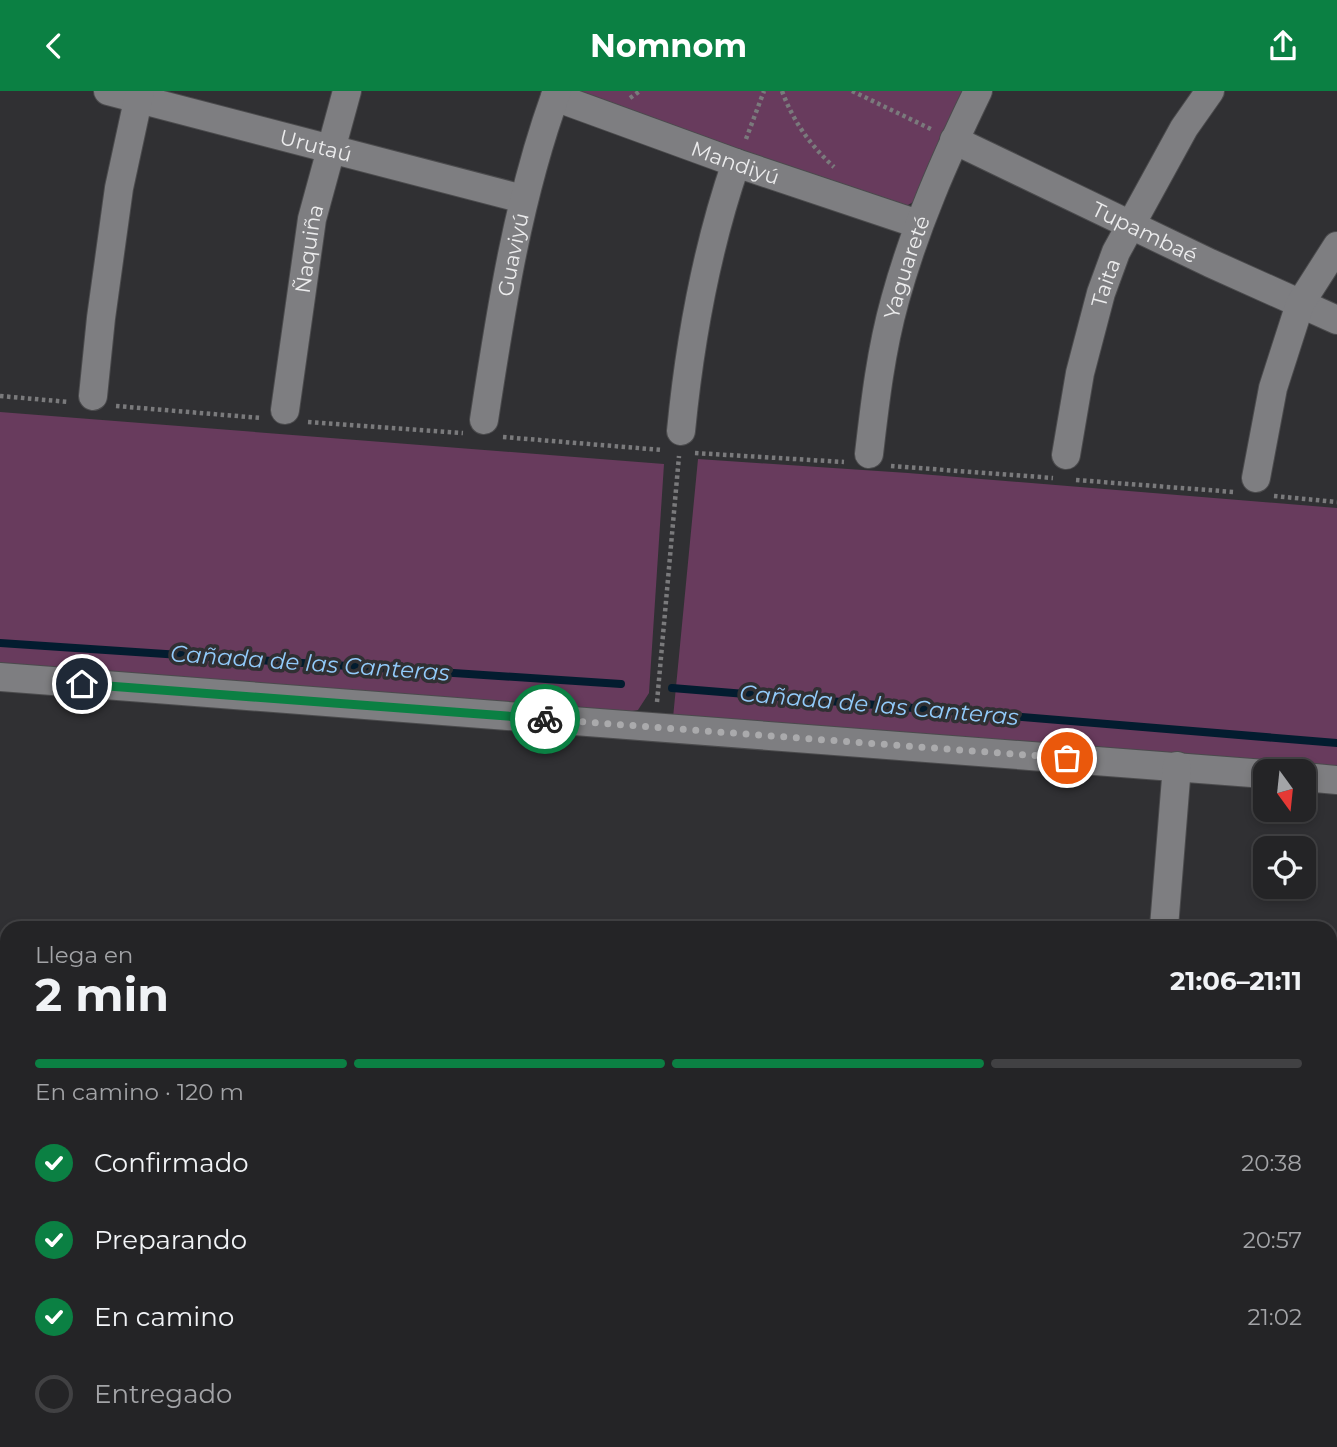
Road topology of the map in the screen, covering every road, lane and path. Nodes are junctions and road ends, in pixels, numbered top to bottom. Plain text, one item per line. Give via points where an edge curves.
1 (108, 91) edge
2 (347, 91) edge
3 (764, 91) edge
4 (782, 91) edge
5 (852, 91) edge
6 (978, 91) edge
7 (1210, 91) edge
8 (556, 94) edge
9 (139, 95) edge
10 (954, 140) junction
11 (330, 149) junction
12 (736, 163) junction
13 (523, 199) junction
14 (846, 200) junction
15 (918, 224) junction
16 (1129, 224) junction
17 (1337, 246) edge
18 (1300, 304) junction
19 (1337, 320) edge
20 (0, 397) edge
21 (93, 401) junction
22 (284, 417) junction
23 (484, 430) junction
24 (680, 447) junction
25 (1066, 455) dead end
26 (868, 461) junction
27 (1256, 489) junction
28 (1337, 502) edge
29 (0, 677) edge
30 (654, 727) junction
31 (1177, 767) junction
32 (1253, 773) edge
33 (1316, 778) edge
34 (1337, 780) edge
35 (1164, 921) edge

1 - 9 street, Urutaú
2 - 11 street, Ñaquiña
3 - 12 path
4 - 14 path via 792,117 816,151 836,169
5 - 10 path
6 - 10 street, Yaguareté
7 - 16 street, Taita
8 - 12 street, Mandiyú
8 - 13 street, Guaviyú
9 - 11 street, Urutaú
9 - 21 street via 117,201
10 - 15 street, Yaguareté
10 - 16 street, Tupambaé
11 - 13 street, Urutaú
11 - 22 street, Ñaquiña via 312,219
12 - 14 street, Mandiyú
12 - 24 street via 696,316
13 - 23 street, Guaviyú
14 - 15 street, Mandiyú
15 - 26 street, Yaguareté via 878,375
16 - 18 street, Tupambaé
16 - 25 street, Taita via 1093,321
17 - 18 street
18 - 19 street, Tupambaé
18 - 27 street via 1273,388
20 - 21 path
21 - 22 path
22 - 23 path
23 - 24 path
24 - 26 path
24 - 30 path
26 - 27 path
27 - 28 path
29 - 30 street
30 - 31 street
31 - 32 street
31 - 35 street
33 - 34 street

